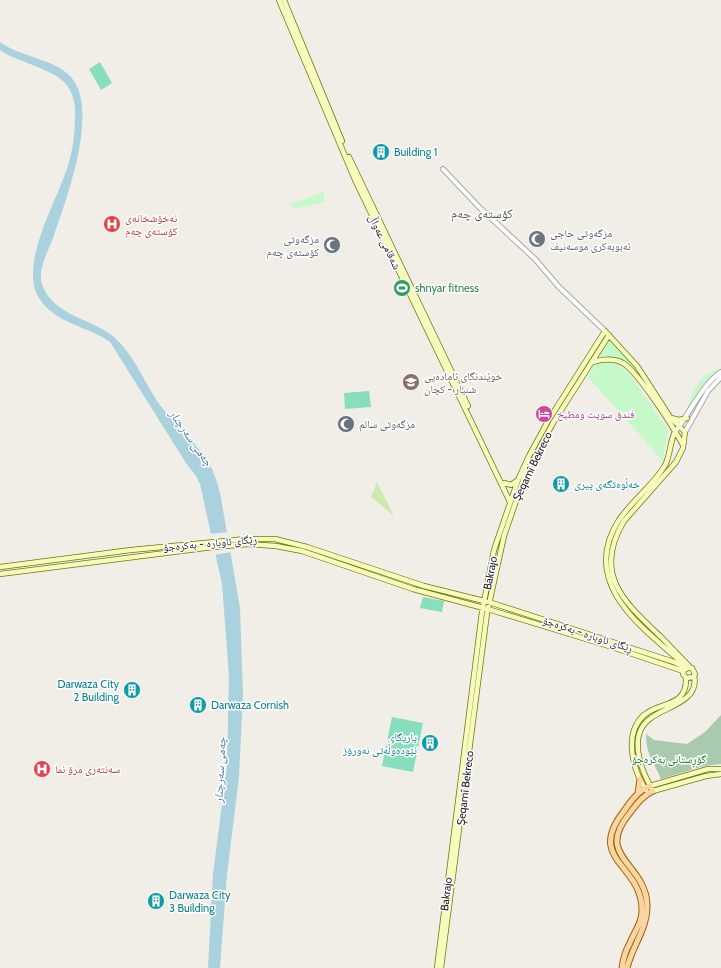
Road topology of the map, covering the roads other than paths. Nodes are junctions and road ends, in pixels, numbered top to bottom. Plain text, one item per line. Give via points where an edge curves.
1 (279, 0) edge
2 (284, 0) edge
3 (444, 169) dead end
4 (605, 331) junction
5 (609, 335) junction
6 (598, 341) junction
7 (603, 344) junction
8 (593, 362) junction
9 (721, 372) edge
10 (721, 377) edge
11 (670, 417) junction
12 (687, 418) junction
13 (679, 427) junction
14 (675, 432) junction
15 (685, 432) junction
16 (683, 445) junction
17 (667, 463) junction
18 (673, 466) junction
19 (518, 480) junction
20 (504, 484) junction
21 (517, 489) junction
22 (513, 501) junction
23 (202, 546) junction
24 (35, 562) junction
25 (0, 567) edge
26 (36, 568) junction
27 (0, 574) edge
28 (486, 602) junction
29 (485, 608) junction
30 (632, 614) junction
31 (571, 631) junction
32 (687, 669) junction
33 (694, 676) junction
34 (686, 678) junction
35 (721, 769) edge
36 (721, 774) edge
37 (646, 777) junction
38 (640, 779) junction
39 (664, 786) junction
40 (648, 787) junction
41 (651, 792) junction
42 (638, 794) junction
43 (645, 907) junction
44 (437, 968) edge
45 (441, 968) edge
46 (622, 968) edge
47 (627, 968) edge

1 - 22 main road, شەقامی عەواڵ via 356,182
2 - 20 main road, شەقامی عەواڵ via 358,177
3 - 4 street
4 - 5 main road
4 - 6 main road, Bakrajo
5 - 7 main road, Şeqamî Bekreco
5 - 11 main road via 637,366
6 - 7 main road
6 - 19 main road, Bakrajo via 548,421
7 - 8 main road, Şeqamî Bekreco
8 - 14 main road via 604,359 623,363 635,374
8 - 21 main road, Şeqamî Bekreco via 553,423
9 - 12 street via 708,383
10 - 15 street via 708,391
11 - 12 main road via 679,420
11 - 13 main road
12 - 13 street
13 - 14 street
13 - 15 main road
14 - 16 main road
14 - 17 main road
15 - 16 main road
16 - 18 main road
17 - 18 main road
17 - 30 main road via 620,518 607,544 606,564 610,582 617,598
18 - 30 main road via 624,521 612,546 611,565 615,582
19 - 20 main road via 511,485
19 - 21 main road, Bakrajo
20 - 22 main road, شەقامی عەواڵ
21 - 22 main road, Bakrajo
22 - 28 main road, Bakrajo via 494,550
23 - 24 main road, ڕێگای ئاوبارە - بەکرەجۆ via 131,550
23 - 26 main road, ڕێگای ئاوبارە - بەکرەجۆ
23 - 28 main road, ڕێگای ئاوبارە - بەکرەجۆ via 263,538 292,543 424,586
23 - 29 main road, ڕێگای ئاوبارە - بەکرەجۆ via 261,545 302,552 413,589
24 - 25 main road, ڕێگای ئاوبارە - بەکرەجۆ
24 - 26 main road
26 - 27 main road, ڕێگای ئاوبارە - بەکرەجۆ
28 - 29 main road, Bakrajo
28 - 31 main road, ڕێگای ئاوبارە - بەکرەجۆ
29 - 31 main road, ڕێگای ئاوبارە - بەکرەجۆ
29 - 44 main road, Bakrajo
29 - 45 main road, Şeqamî Bekreco
30 - 32 main road
31 - 32 main road, ڕێگای ئاوبارە - بەکرەجۆ via 674,662
32 - 33 main road via 695,672
32 - 34 main road
33 - 34 main road
33 - 37 main road via 694,688 687,696 676,705 649,718 642,729 637,751
34 - 38 main road via 686,689 682,694 671,703 646,714 636,727 632,750
35 - 39 main road via 708,769
36 - 39 main road
37 - 39 main road
37 - 40 main road
38 - 40 main road
38 - 42 main road
39 - 40 main road
39 - 41 main road
40 - 41 main road
40 - 42 main road
41 - 43 main road via 623,821 617,832 616,841 619,852 644,887
42 - 43 main road via 615,824 610,844 616,859 636,883
43 - 46 main road via 628,946
43 - 47 main road via 645,924

